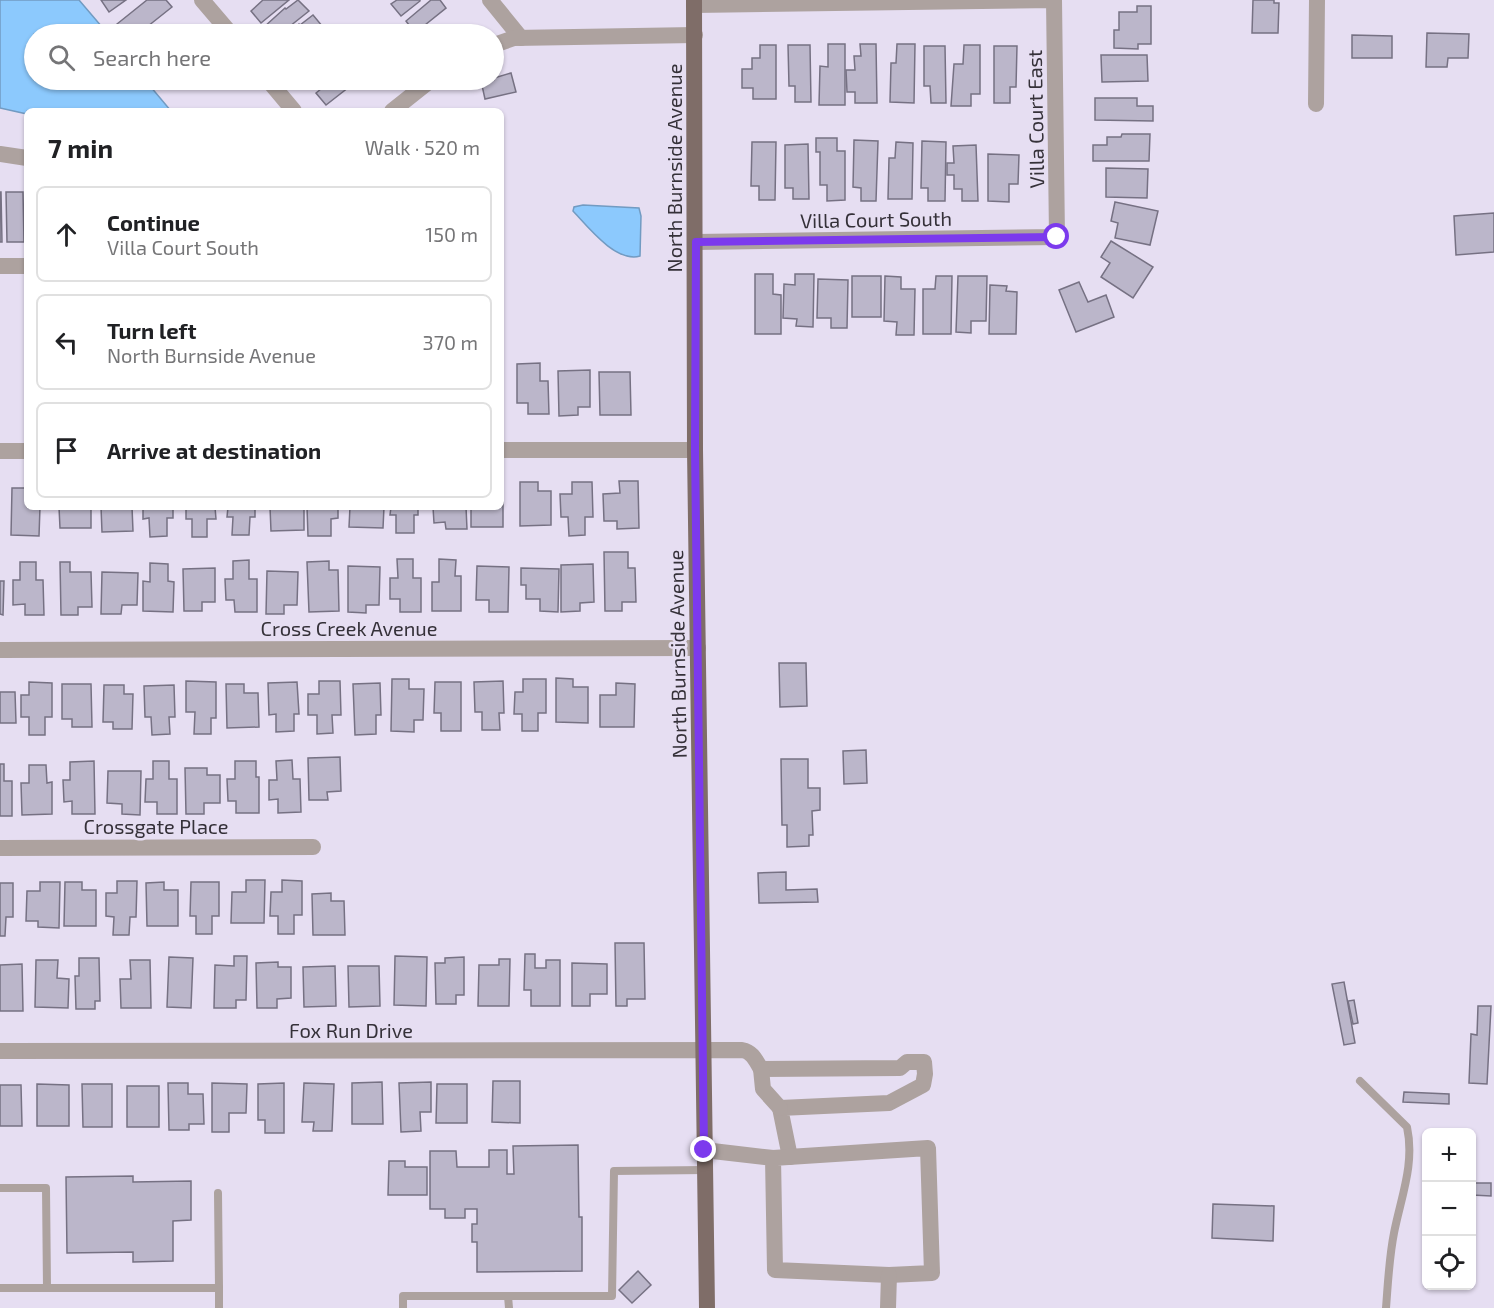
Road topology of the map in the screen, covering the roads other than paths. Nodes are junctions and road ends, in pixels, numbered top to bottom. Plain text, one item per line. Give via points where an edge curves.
1 (202, 0) edge
2 (490, 0) edge
3 (1054, 0) edge
4 (1317, 0) edge
5 (694, 2) edge
6 (222, 24) edge
7 (695, 35) junction
8 (521, 38) junction
9 (504, 42) edge
10 (276, 90) edge
11 (418, 90) edge
12 (1316, 104) dead end
13 (291, 108) edge
14 (396, 108) edge
15 (0, 154) edge
16 (24, 158) edge
17 (1057, 237) joint
18 (696, 242) junction
19 (0, 266) edge
20 (24, 266) edge
21 (504, 450) edge
22 (695, 450) junction
23 (0, 451) edge
24 (24, 451) edge
25 (698, 648) junction
26 (0, 650) edge
27 (313, 847) dead end
28 (0, 848) edge
29 (703, 1050) junction
30 (0, 1052) edge
31 (761, 1070) junction
32 (1360, 1081) dead end
33 (780, 1108) junction
34 (704, 1150) junction
35 (781, 1157) junction
36 (705, 1170) junction
37 (0, 1188) edge
38 (218, 1192) dead end
39 (888, 1275) junction
40 (0, 1288) edge
41 (47, 1288) junction
42 (219, 1288) junction
43 (508, 1296) junction
44 (219, 1308) edge
45 (403, 1308) edge
46 (509, 1308) edge
47 (707, 1308) edge
48 (888, 1308) edge
49 (1386, 1308) edge

1 - 6 street
2 - 8 street
3 - 5 street
3 - 17 street, Villa Court East
4 - 12 street
5 - 7 main road, North Burnside Avenue
7 - 8 street
7 - 18 main road, North Burnside Avenue
8 - 9 street
10 - 13 street
11 - 14 street
15 - 16 street
17 - 18 street, Villa Court South
18 - 22 main road, North Burnside Avenue
19 - 20 street
21 - 22 street
22 - 25 main road, North Burnside Avenue
23 - 24 street
25 - 26 street, Cross Creek Avenue
25 - 29 main road, North Burnside Avenue
27 - 28 street, Crossgate Place
29 - 30 street, Fox Run Drive
29 - 31 street, Fox Run Drive via 748,1051
29 - 34 main road, North Burnside Avenue
31 - 33 street via 764,1089
31 - 33 street via 900,1068 908,1062 924,1062 923,1085 890,1103
32 - 49 lane via 1407,1127 1409,1137 1407,1178 1394,1233
33 - 35 street
34 - 35 street
34 - 36 main road, North Burnside Avenue
35 - 39 street via 775,1270
35 - 39 street via 927,1148 932,1273
36 - 43 lane via 614,1171 612,1296
36 - 47 main road, North Burnside Avenue
37 - 41 lane via 46,1188
38 - 42 lane
39 - 48 street
40 - 41 lane
41 - 42 lane
42 - 44 lane
43 - 45 lane via 403,1296
43 - 46 lane

